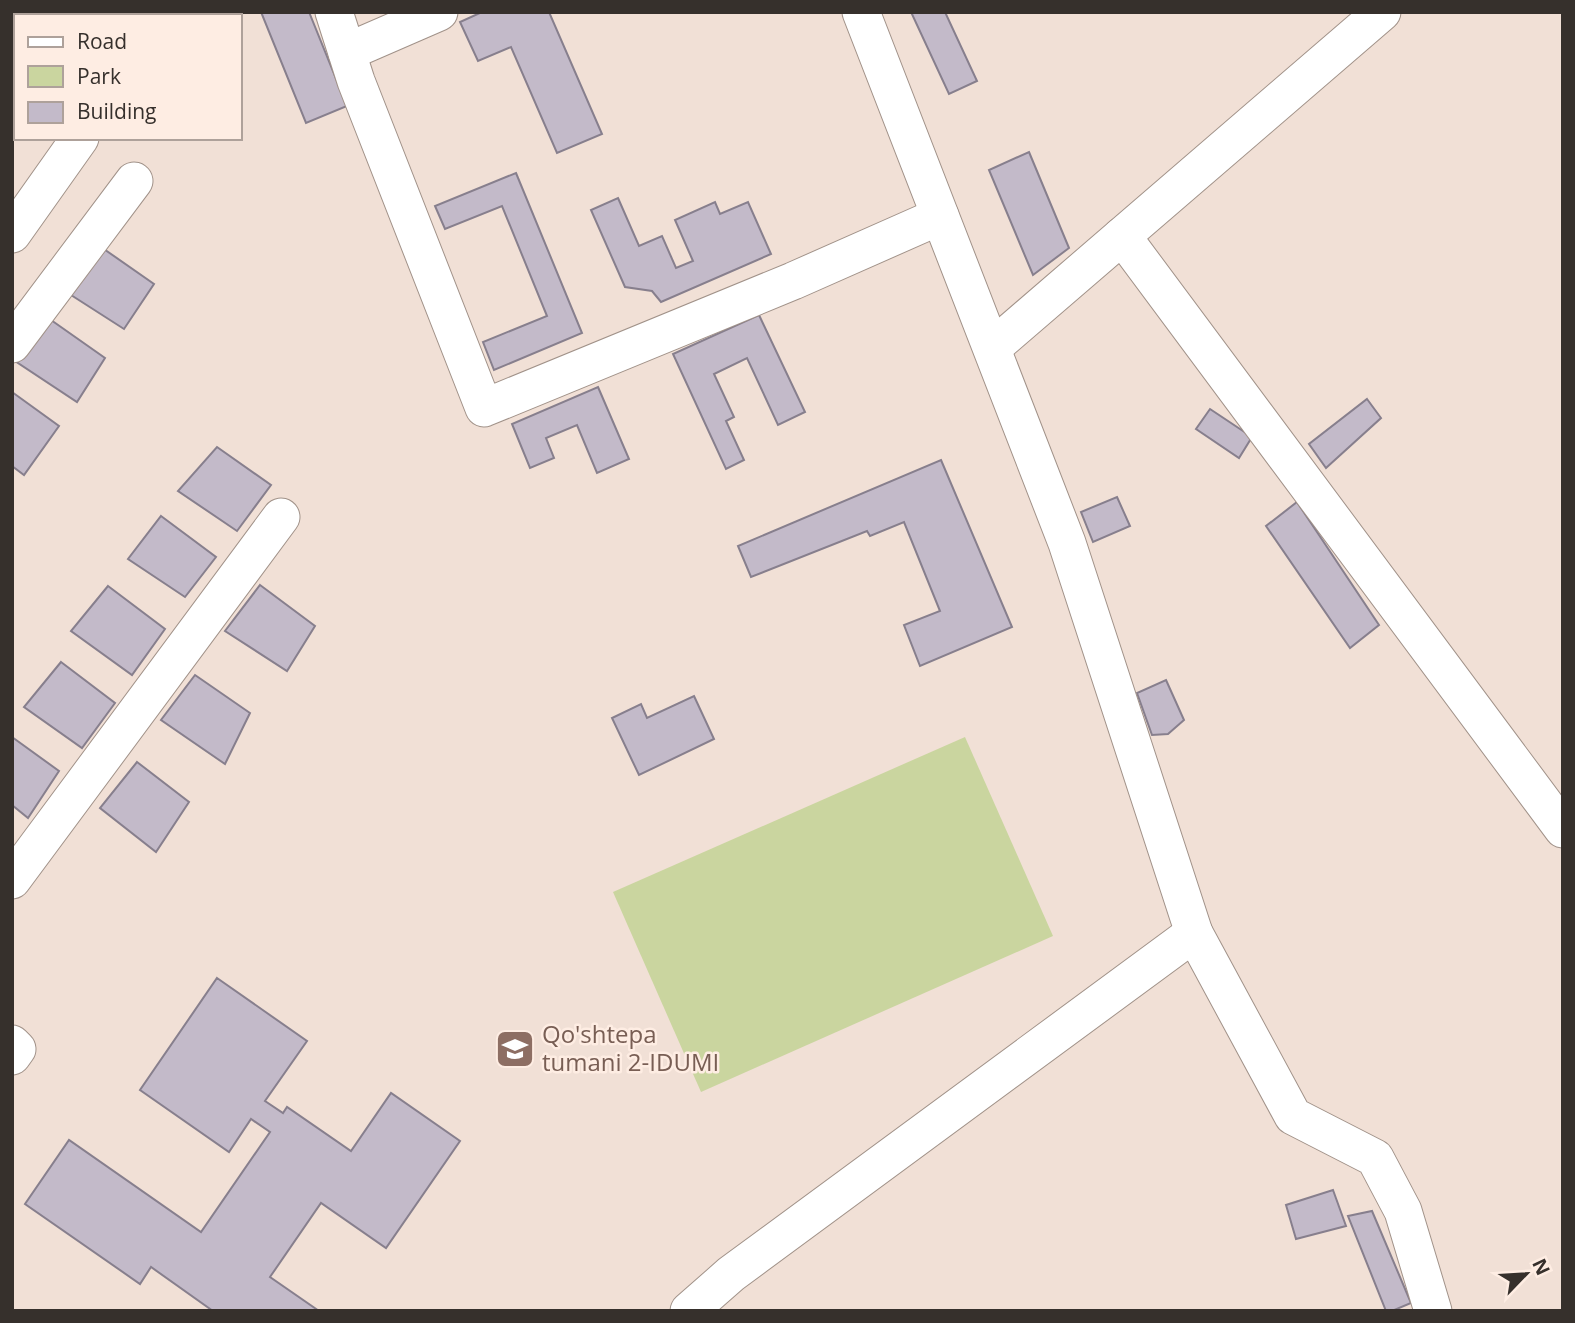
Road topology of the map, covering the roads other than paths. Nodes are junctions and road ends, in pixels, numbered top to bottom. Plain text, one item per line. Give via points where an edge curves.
1 (334, 12) edge
2 (439, 12) edge
3 (861, 12) edge
4 (1382, 12) edge
5 (346, 52) junction
6 (79, 140) edge
7 (134, 181) dead end
8 (940, 216) junction
9 (12, 234) edge
10 (1122, 236) junction
11 (12, 344) edge
12 (992, 348) junction
13 (281, 517) dead end
14 (1563, 829) edge
15 (12, 880) edge
16 (1194, 933) junction
17 (12, 1044) edge
18 (12, 1056) edge
19 (689, 1311) edge
20 (1433, 1311) edge

1 - 5 street
2 - 5 street
3 - 8 street
4 - 10 street
5 - 8 street via 484,408
6 - 9 street
7 - 11 street
8 - 12 street
10 - 12 street
10 - 14 street
12 - 16 street via 1068,543
13 - 15 street
16 - 19 street via 730,1274
16 - 20 street via 1293,1116 1375,1158 1403,1211
17 - 18 street via 17,1049

